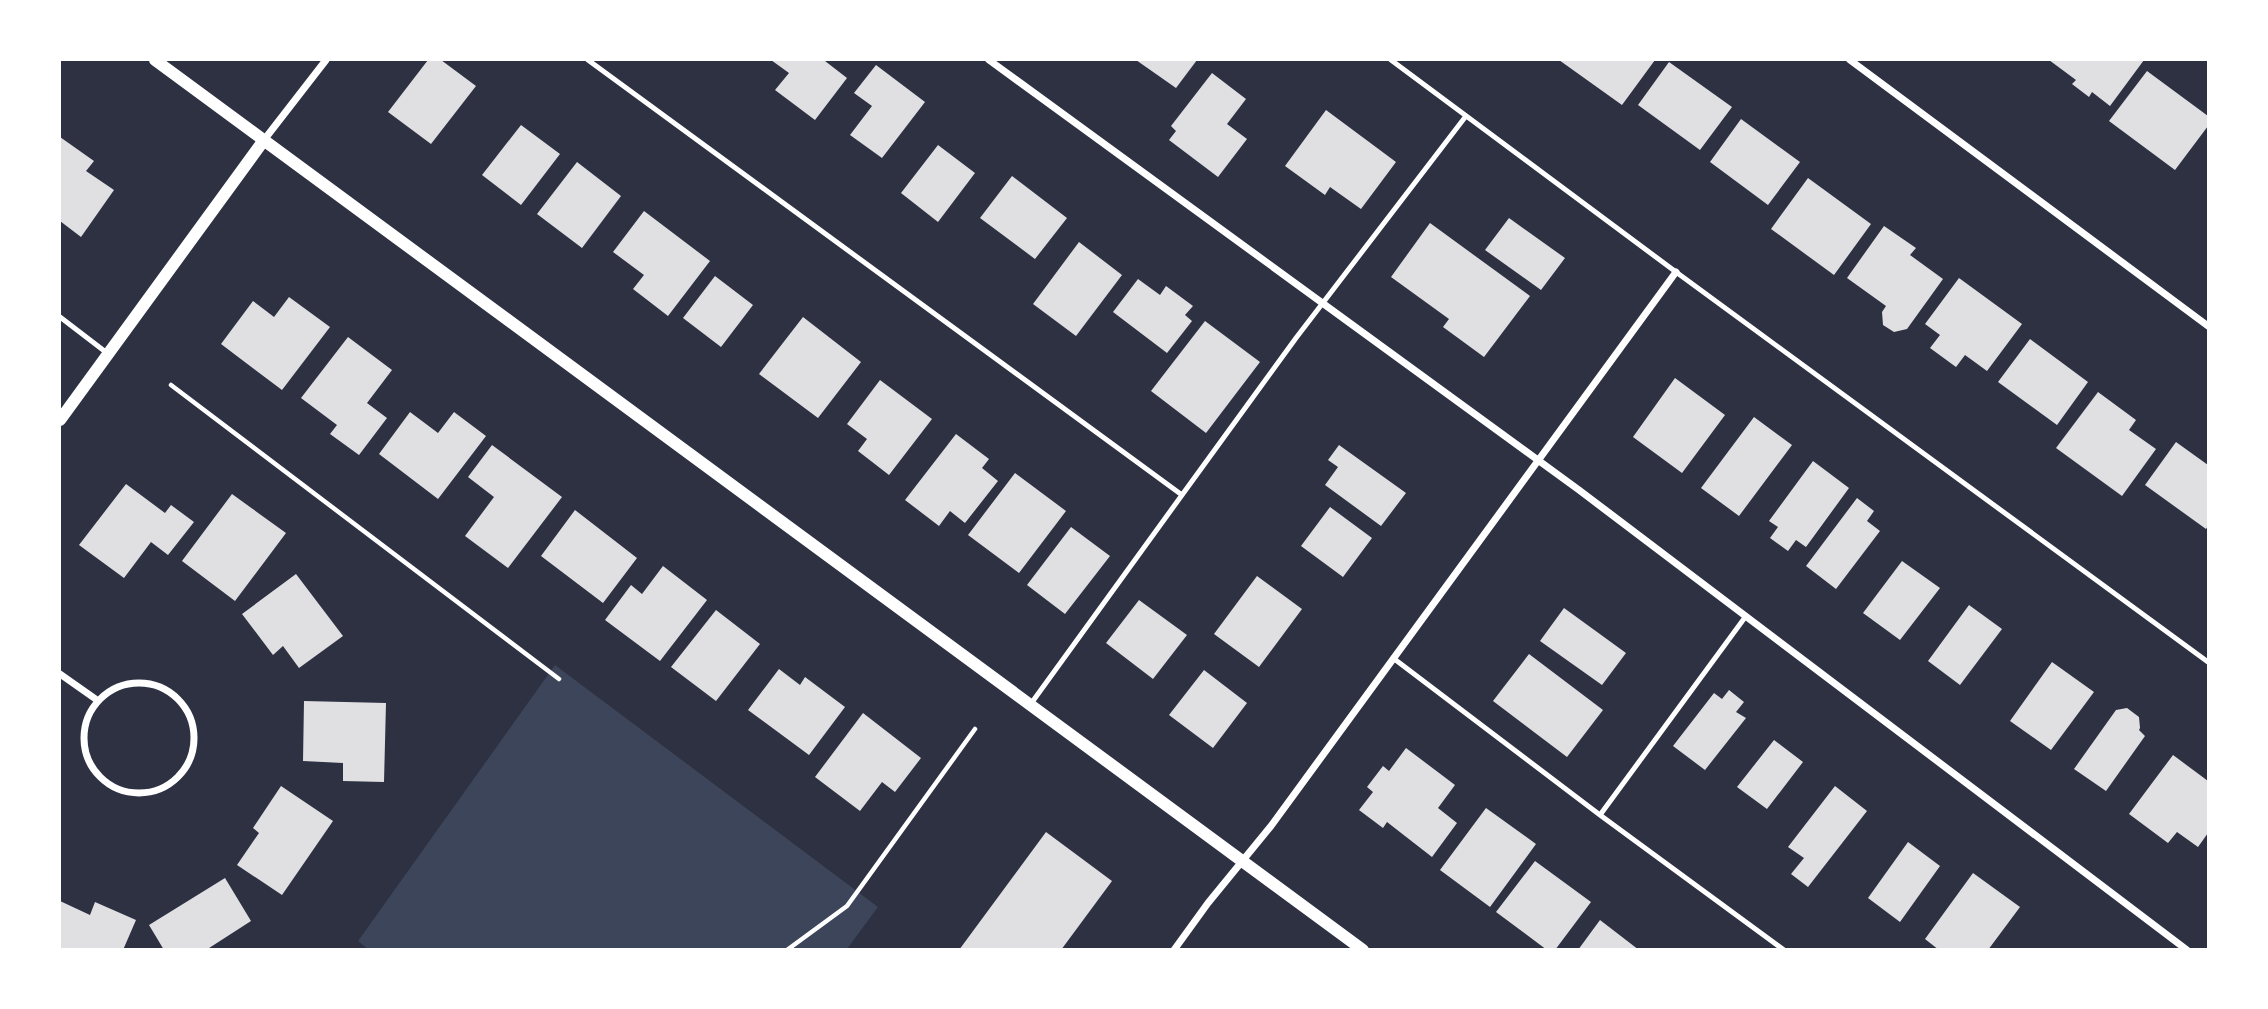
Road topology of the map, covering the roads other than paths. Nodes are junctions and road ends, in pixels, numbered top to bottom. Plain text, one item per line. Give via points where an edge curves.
1 (155, 60) edge
2 (326, 60) edge
3 (588, 60) edge
4 (989, 60) edge
5 (1391, 60) edge
6 (1850, 60) edge
7 (1466, 116) junction
8 (264, 140) junction
9 (1676, 272) junction
10 (1323, 303) junction
11 (60, 317) edge
12 (2208, 326) edge
13 (108, 353) junction
14 (60, 420) edge
15 (1537, 460) junction
16 (1182, 495) junction
17 (1745, 616) junction
18 (1393, 659) junction
19 (2208, 662) edge
20 (60, 674) edge
21 (97, 700) junction
22 (1030, 705) junction
23 (1600, 814) junction
24 (1242, 862) junction
25 (1174, 950) edge
26 (1363, 950) edge
27 (1784, 950) edge
28 (2187, 950) edge

1 - 8 street
2 - 8 street
3 - 16 lane
4 - 10 street
5 - 7 lane
6 - 12 street
7 - 9 lane
7 - 10 lane
8 - 13 street
8 - 22 street
9 - 15 street
9 - 19 lane
10 - 15 street
10 - 16 lane
11 - 13 lane
13 - 14 street
15 - 17 street
15 - 18 street
16 - 22 lane
17 - 23 lane
17 - 28 street
18 - 23 lane
18 - 24 street
20 - 21 street
21 - 21 street via 128,682 156,684 178,697 194,728 188,765 175,780 141,793 120,790 98,776 84,749 85,722
22 - 24 street
23 - 27 lane
24 - 25 street
24 - 26 street

